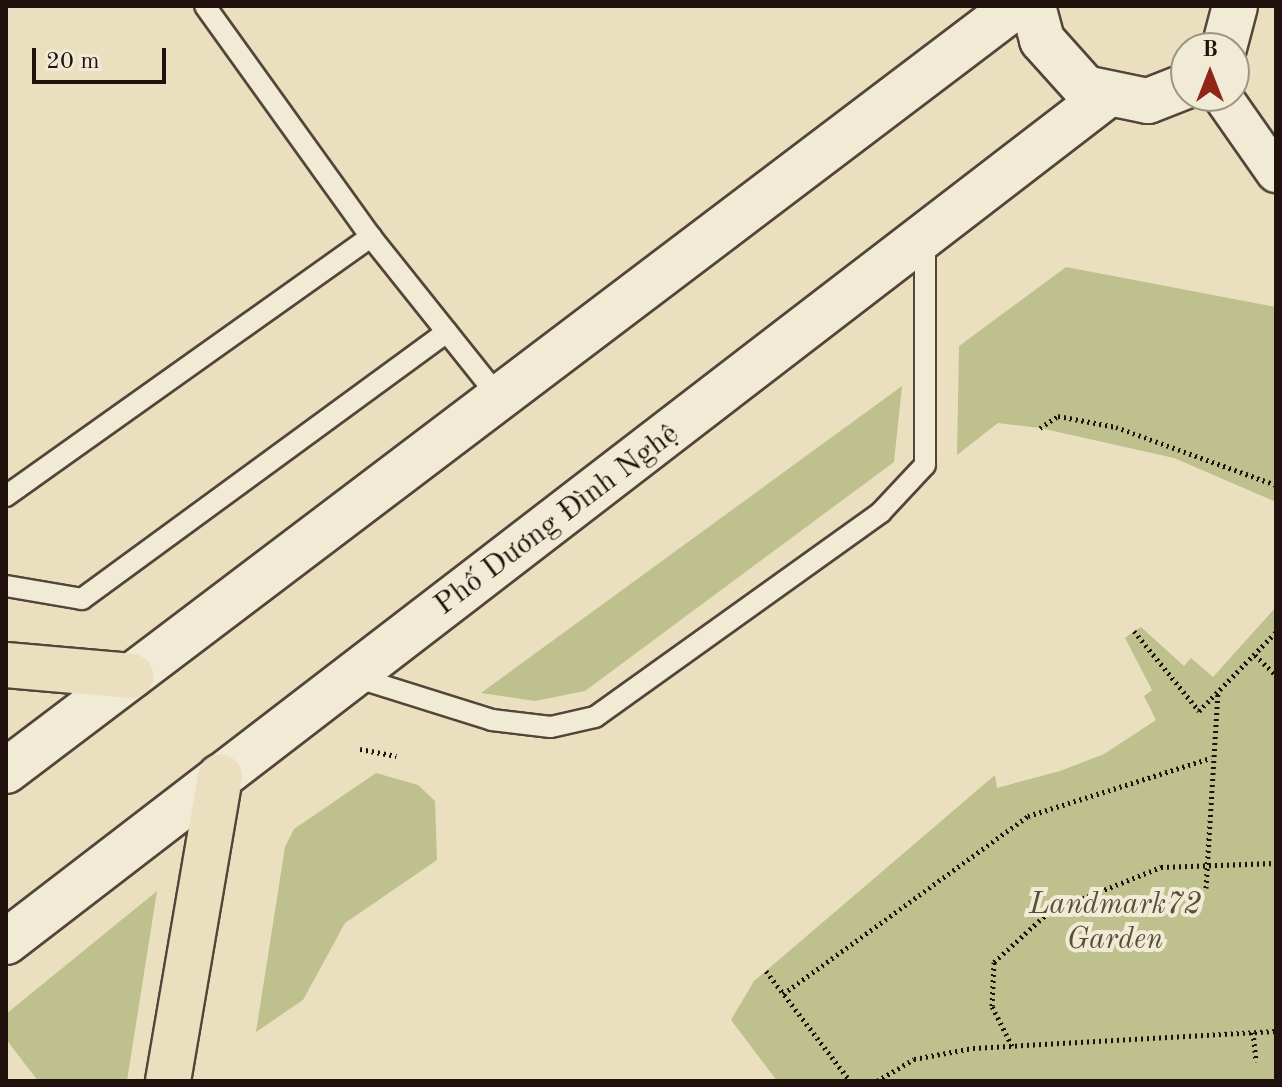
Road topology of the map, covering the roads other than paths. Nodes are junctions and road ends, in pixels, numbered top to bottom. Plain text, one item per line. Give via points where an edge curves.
1 (205, 6) edge
2 (1016, 6) edge
3 (1033, 6) edge
4 (1170, 92) edge
5 (1106, 96) junction
6 (1233, 112) edge
7 (1276, 173) edge
8 (371, 237) junction
9 (925, 241) junction
10 (447, 332) junction
11 (501, 400) junction
12 (6, 496) edge
13 (6, 586) edge
14 (6, 665) edge
15 (132, 676) junction
16 (352, 676) junction
17 (6, 771) edge
18 (220, 776) junction
19 (6, 942) edge
20 (168, 1081) edge

1 - 8 lane
2 - 11 main road
3 - 5 main road via 1059,67
4 - 5 main road via 1148,101
5 - 9 main road, Phố Dương Đình Nghệ
6 - 7 street
8 - 10 lane
8 - 12 lane
9 - 16 main road, Phố Dương Đình Nghệ
9 - 16 lane via 929,443 925,465 881,512 595,717 551,727 492,720
10 - 11 lane
10 - 13 lane via 82,599
11 - 15 main road
14 - 15 main road
15 - 17 main road
16 - 18 main road, Phố Dương Đình Nghệ
18 - 19 main road, Phố Dương Đình Nghệ
18 - 20 main road

